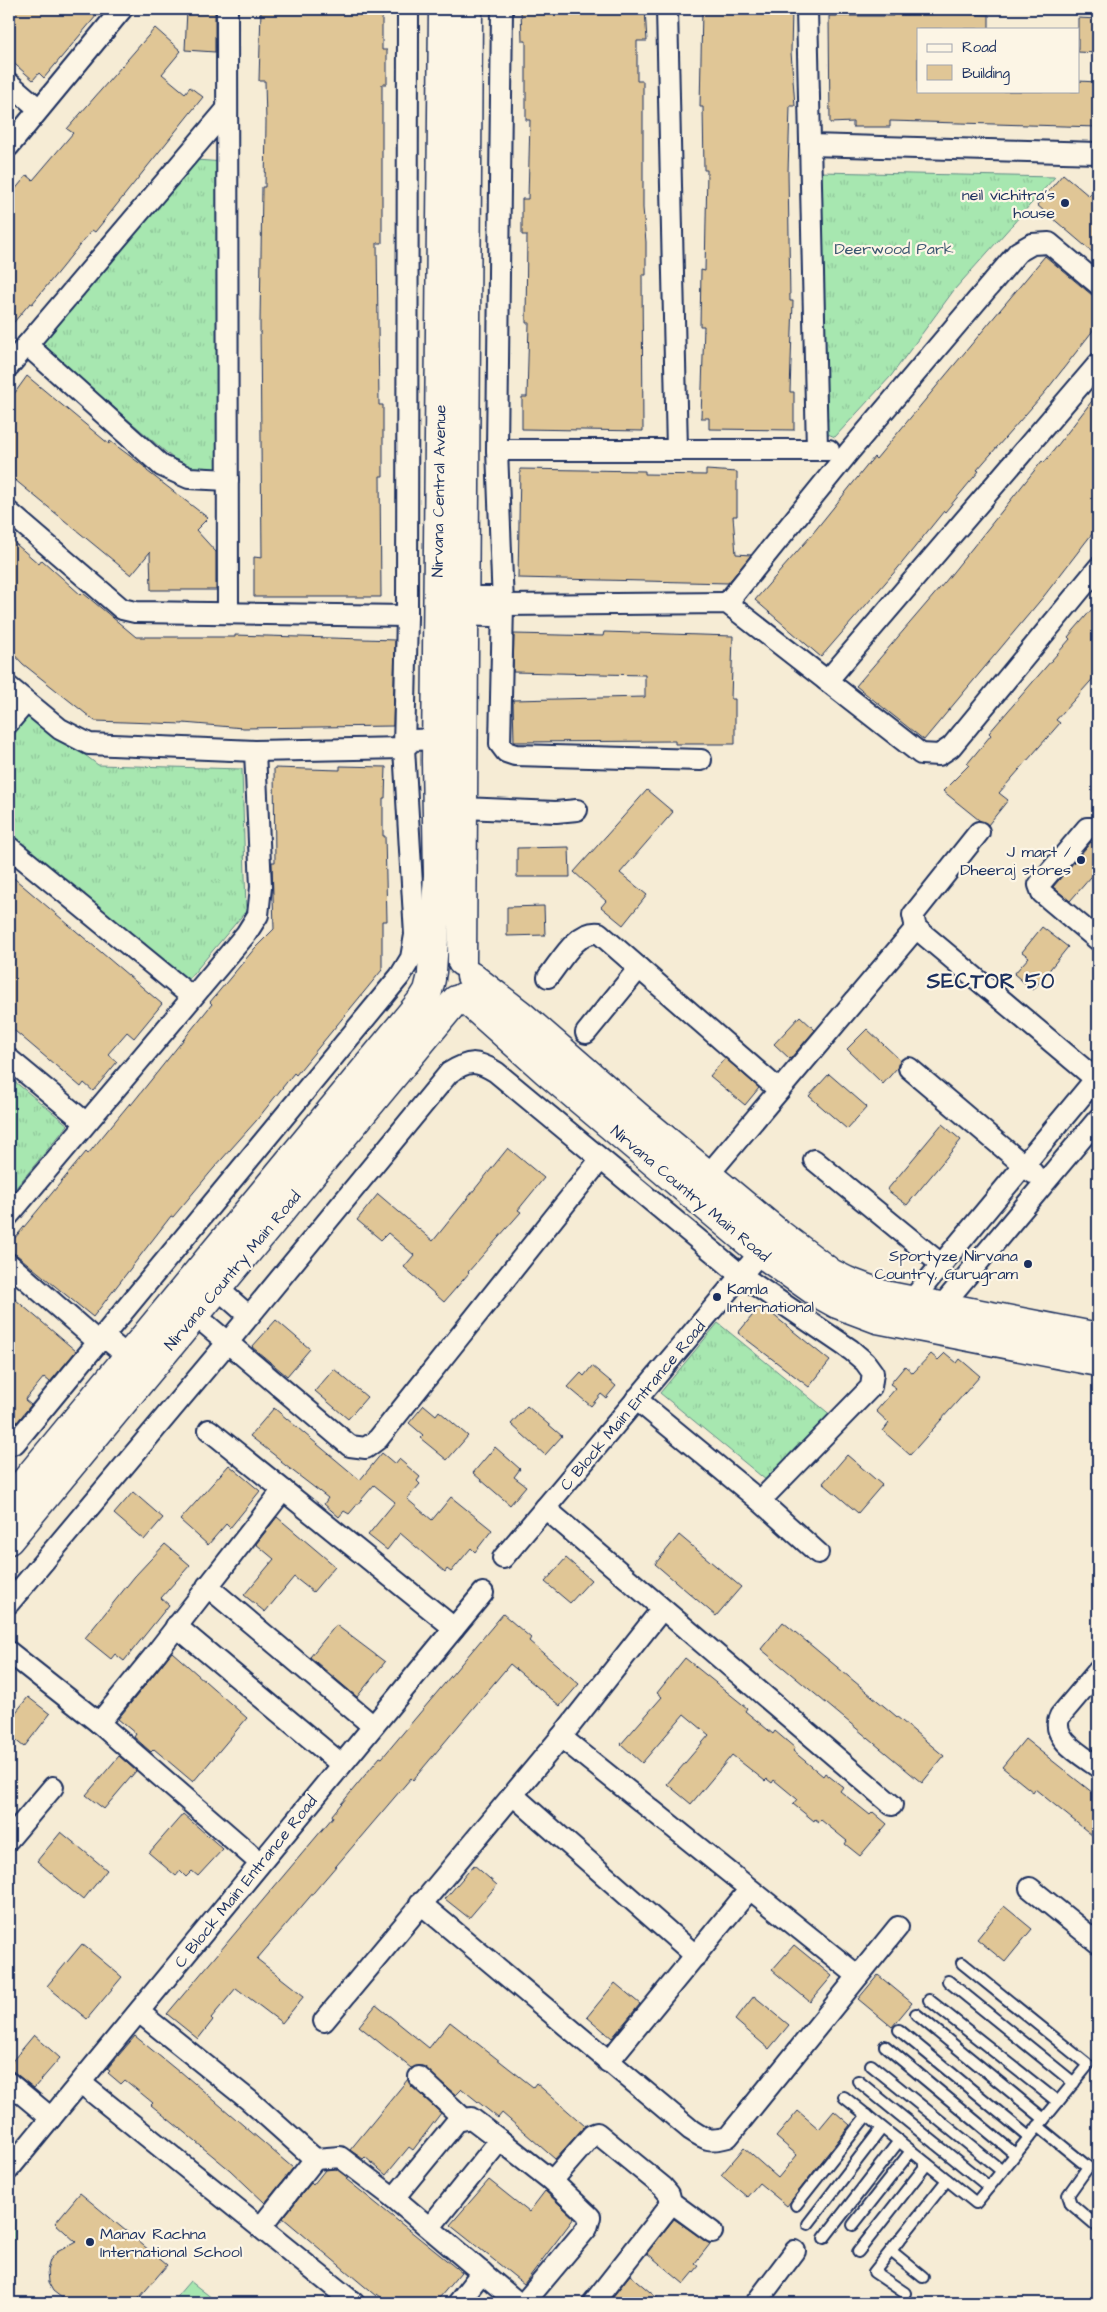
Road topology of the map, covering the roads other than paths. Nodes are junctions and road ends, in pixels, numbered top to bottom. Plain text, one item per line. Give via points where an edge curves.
1 (227, 9) edge
2 (408, 9) edge
3 (443, 9) edge
4 (468, 9) edge
5 (502, 9) edge
6 (667, 9) edge
7 (807, 9) edge
8 (119, 10) edge
9 (9, 83) edge
10 (39, 109) junction
11 (227, 109) junction
12 (810, 145) junction
13 (9, 146) edge
14 (1098, 153) edge
15 (1098, 284) edge
16 (27, 345) junction
17 (1098, 364) edge
18 (9, 366) edge
19 (817, 449) junction
20 (497, 450) junction
21 (677, 450) junction
22 (849, 452) junction
23 (228, 480) junction
24 (9, 512) edge
25 (1098, 568) edge
26 (727, 603) junction
27 (503, 605) junction
28 (437, 606) junction
29 (464, 606) junction
30 (228, 612) junction
31 (407, 616) junction
32 (827, 681) junction
33 (9, 688) edge
34 (26, 702) junction
35 (9, 722) edge
36 (404, 748) junction
37 (436, 750) junction
38 (255, 751) junction
39 (702, 760) dead end
40 (463, 808) junction
41 (576, 810) dead end
42 (1098, 828) edge
43 (979, 832) dead end
44 (9, 847) edge
45 (916, 928) junction
46 (1098, 940) edge
47 (639, 968) junction
48 (432, 976) junction
49 (548, 977) dead end
50 (463, 984) junction
51 (192, 998) junction
52 (586, 1033) dead end
53 (9, 1059) edge
54 (909, 1068) dead end
55 (1097, 1079) edge
56 (779, 1090) junction
57 (1098, 1119) edge
58 (85, 1122) junction
59 (600, 1160) junction
60 (814, 1160) dead end
61 (1024, 1166) junction
62 (708, 1175) junction
63 (1044, 1183) junction
64 (9, 1215) edge
65 (761, 1241) junction
66 (727, 1262) junction
67 (9, 1264) edge
68 (942, 1265) junction
69 (742, 1276) junction
70 (217, 1288) junction
71 (911, 1301) junction
72 (940, 1308) junction
73 (195, 1315) junction
74 (249, 1316) junction
75 (1098, 1337) edge
76 (97, 1341) junction
77 (228, 1342) junction
78 (1098, 1362) edge
79 (131, 1372) junction
80 (636, 1399) junction
81 (209, 1430) dead end
82 (9, 1445) edge
83 (283, 1490) junction
84 (9, 1501) edge
85 (760, 1501) junction
86 (544, 1508) junction
87 (9, 1540) edge
88 (818, 1553) dead end
89 (503, 1558) dead end
90 (207, 1586) junction
91 (483, 1593) dead end
92 (9, 1603) edge
93 (662, 1609) junction
94 (176, 1626) junction
95 (454, 1628) junction
96 (9, 1652) edge
97 (1098, 1671) edge
98 (99, 1723) junction
99 (373, 1726) junction
100 (561, 1737) junction
101 (341, 1764) junction
102 (1098, 1768) edge
103 (53, 1787) dead end
104 (513, 1796) junction
105 (892, 1805) dead end
106 (9, 1839) edge
107 (259, 1862) junction
108 (1030, 1888) dead end
109 (749, 1890) junction
110 (420, 1903) junction
111 (898, 1927) dead end
112 (1098, 1943) edge
113 (696, 1956) junction
114 (962, 1963) dead end
115 (858, 1976) junction
116 (948, 1981) dead end
117 (929, 2000) dead end
118 (140, 2012) junction
119 (916, 2014) dead end
120 (324, 2021) dead end
121 (899, 2030) dead end
122 (885, 2046) dead end
123 (608, 2062) junction
124 (871, 2065) dead end
125 (418, 2077) dead end
126 (858, 2081) dead end
127 (9, 2083) edge
128 (81, 2083) junction
129 (1074, 2083) junction
130 (844, 2097) dead end
131 (1058, 2102) junction
132 (867, 2116) junction
133 (51, 2118) junction
134 (464, 2119) junction
135 (1041, 2123) junction
136 (882, 2128) junction
137 (1029, 2137) junction
138 (500, 2140) junction
139 (899, 2142) junction
140 (910, 2151) junction
141 (1016, 2154) junction
142 (315, 2159) junction
143 (927, 2164) junction
144 (9, 2169) edge
145 (1002, 2171) junction
146 (947, 2180) junction
147 (552, 2181) junction
148 (989, 2187) junction
149 (394, 2198) junction
150 (671, 2202) junction
151 (796, 2205) dead end
152 (808, 2224) dead end
153 (853, 2225) dead end
154 (261, 2227) junction
155 (430, 2227) junction
156 (1098, 2227) edge
157 (712, 2232) dead end
158 (824, 2238) dead end
159 (795, 2251) dead end
160 (891, 2251) junction
161 (858, 2252) dead end
162 (482, 2272) junction
163 (923, 2277) dead end
164 (904, 2293) dead end
165 (354, 2303) edge
166 (458, 2303) edge
167 (518, 2303) edge
168 (524, 2303) edge
169 (593, 2303) edge
170 (756, 2303) edge

1 - 11 street
2 - 31 street
3 - 28 street, Nirvana Central Avenue
4 - 29 street, Nirvana Central Avenue
5 - 20 street
6 - 21 street
7 - 12 street
8 - 10 street
9 - 10 street
10 - 13 street
11 - 16 street
11 - 23 street
12 - 14 street
12 - 19 street
15 - 22 street via 1049,243 1032,244 1018,252
16 - 18 street
16 - 23 street via 162,466 189,478
17 - 32 street
19 - 21 street
19 - 22 street
20 - 21 street
20 - 27 street
22 - 26 street
23 - 30 street
24 - 30 street via 122,609 135,612
25 - 32 street via 951,747 939,755 921,754
26 - 27 street
26 - 32 street
27 - 29 street via 493,597
27 - 39 street via 500,744 506,752 514,755
28 - 29 street
28 - 37 street, Nirvana Central Avenue
29 - 40 street, Nirvana Central Avenue
30 - 31 street
31 - 36 street
33 - 34 street
34 - 35 street
34 - 38 street via 60,729 89,744
36 - 37 street via 412,760
36 - 38 street
36 - 76 street via 414,935 411,958 400,976
37 - 48 street, Nirvana Central Avenue via 438,875
38 - 51 street via 261,887 258,915
40 - 41 street
40 - 50 street, Nirvana Central Avenue
42 - 46 street via 1087,828 1039,885 1042,893
43 - 45 street via 913,914
44 - 51 street
45 - 55 street
45 - 56 street
47 - 49 street via 599,933 590,932 581,936
47 - 52 street
47 - 56 street
48 - 50 street via 436,993 442,998
48 - 50 street via 442,962 449,960
48 - 79 street, Nirvana Country Main Road via 423,999
50 - 62 street, Nirvana Country Main Road via 520,1014
50 - 65 street, Nirvana Country Main Road via 546,1070
50 - 70 street, Nirvana Country Main Road
51 - 58 street
53 - 58 street
54 - 61 street
55 - 61 street
56 - 62 street
57 - 63 street
58 - 64 street
59 - 66 street
59 - 74 street via 496,1072 482,1064 464,1063 449,1073
59 - 77 street via 378,1439 366,1448 350,1446
60 - 68 street
61 - 63 street
61 - 68 street
62 - 65 street, Nirvana Country Main Road
63 - 72 street
65 - 66 street
65 - 69 street, C Block Main Entrance Road
65 - 71 street, Nirvana Country Main Road via 812,1260 847,1282
65 - 78 street, Nirvana Country Main Road via 818,1294 877,1319
66 - 69 street
67 - 76 street
68 - 71 street
69 - 80 street, C Block Main Entrance Road
69 - 85 street via 851,1350 865,1362 874,1380 871,1387
70 - 73 street, Nirvana Country Main Road
70 - 74 street
71 - 72 street, Nirvana Country Main Road
72 - 75 street, Nirvana Country Main Road
73 - 77 street
73 - 79 street, Nirvana Country Main Road
74 - 77 street
76 - 79 street via 96,1355
76 - 82 street
77 - 92 street
79 - 84 street, Nirvana Country Main Road
79 - 87 street, Nirvana Country Main Road
80 - 85 street
80 - 86 street, C Block Main Entrance Road
81 - 83 street
83 - 90 street
83 - 95 street
85 - 88 street
86 - 89 street, C Block Main Entrance Road
86 - 93 street
90 - 94 street
90 - 99 street
91 - 95 street, C Block Main Entrance Road
93 - 100 street
93 - 105 street
94 - 98 street
94 - 101 street
95 - 99 street, C Block Main Entrance Road
96 - 98 street
97 - 102 street via 1056,1724 1064,1741
98 - 107 street
99 - 101 street, C Block Main Entrance Road
100 - 104 street
100 - 109 street
101 - 107 street, C Block Main Entrance Road
103 - 106 street
104 - 110 street
104 - 113 street
107 - 118 street, C Block Main Entrance Road
108 - 112 street
109 - 113 street
109 - 115 street
110 - 120 street
110 - 123 street
111 - 115 street
113 - 123 street
114 - 129 lane via 1088,2065
115 - 123 street via 728,2137 714,2141 690,2130
116 - 129 lane
117 - 131 lane
118 - 128 street, C Block Main Entrance Road
118 - 142 street via 250,2100
119 - 135 lane
121 - 137 lane
122 - 141 lane
124 - 145 lane
125 - 134 street
126 - 148 lane
127 - 133 street
128 - 133 street, C Block Main Entrance Road
128 - 154 street
129 - 131 lane
130 - 132 lane
131 - 135 lane
132 - 136 lane
132 - 151 lane
133 - 144 street, C Block Main Entrance Road
134 - 138 street via 471,2118
134 - 149 street via 450,2126
135 - 137 lane
135 - 156 lane via 1088,2167 1068,2195 1071,2204
136 - 139 lane
136 - 152 lane
137 - 141 lane
138 - 147 street
138 - 155 street
139 - 140 lane
139 - 158 lane
140 - 143 lane
140 - 153 lane
141 - 145 lane
142 - 149 street via 340,2157
142 - 154 street
143 - 146 lane
143 - 161 lane
145 - 148 lane
146 - 148 lane via 976,2203
146 - 160 lane
147 - 150 street via 597,2133 663,2187
147 - 168 street via 587,2213 589,2223
149 - 155 street
150 - 157 street
150 - 169 street
154 - 165 street
155 - 162 street
159 - 170 street
160 - 163 lane
160 - 164 lane via 874,2272
162 - 166 street
162 - 167 street

